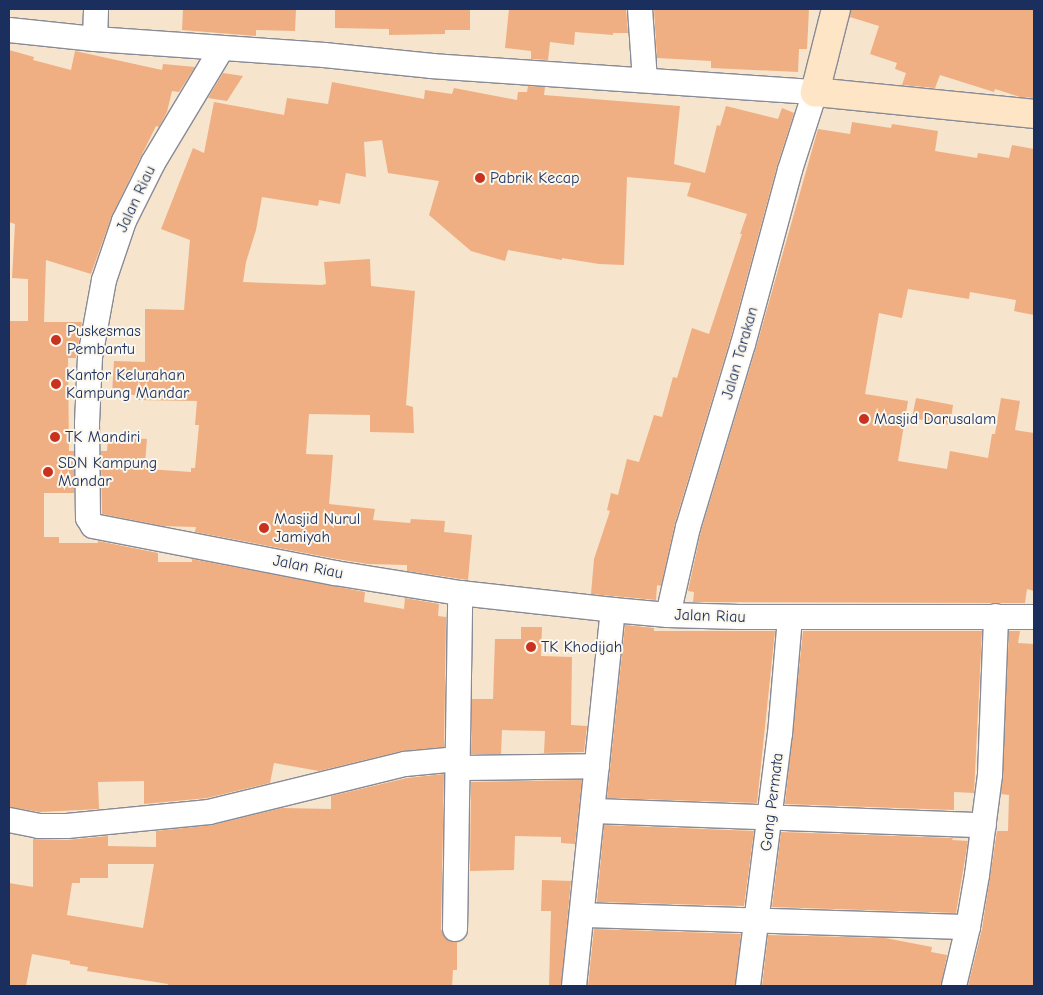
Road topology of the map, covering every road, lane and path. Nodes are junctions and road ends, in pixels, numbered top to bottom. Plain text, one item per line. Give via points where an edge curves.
1 (96, 9) edge
2 (640, 9) edge
3 (836, 9) edge
4 (9, 30) edge
5 (95, 39) junction
6 (222, 48) junction
7 (645, 80) junction
8 (815, 92) junction
9 (1034, 114) edge
10 (460, 593) junction
11 (613, 610) junction
12 (668, 615) junction
13 (996, 616) junction
14 (790, 617) junction
15 (1034, 617) edge
16 (458, 763) junction
17 (597, 766) junction
18 (593, 811) junction
19 (770, 818) junction
20 (9, 820) edge
21 (984, 825) junction
22 (582, 915) junction
23 (758, 921) junction
24 (968, 927) junction
25 (455, 929) dead end
26 (574, 986) edge
27 (748, 986) edge
28 (954, 986) edge

1 - 5 street
2 - 7 street
3 - 8 main road
4 - 5 street
5 - 6 street
6 - 7 street
6 - 10 street, Jalan Riau via 153,163 124,221 104,280 90,357 87,424 89,522 103,529
7 - 8 street
8 - 9 main road
8 - 12 street, Jalan Tarakan via 688,528
10 - 11 street, Jalan Riau
10 - 16 street
11 - 12 street, Jalan Riau
11 - 17 street
12 - 14 street, Jalan Riau
13 - 14 street, Jalan Riau
13 - 15 street, Jalan Riau
13 - 21 street via 993,727
14 - 19 street, Gang Permata
16 - 17 street
16 - 20 street via 405,764 209,812 67,826 39,826
16 - 25 street
17 - 18 street
18 - 19 street
18 - 22 street
19 - 21 street
19 - 23 street, Gang Permata
21 - 24 street
22 - 23 street
22 - 26 street
23 - 24 street
23 - 27 street, Gang Permata
24 - 28 street

